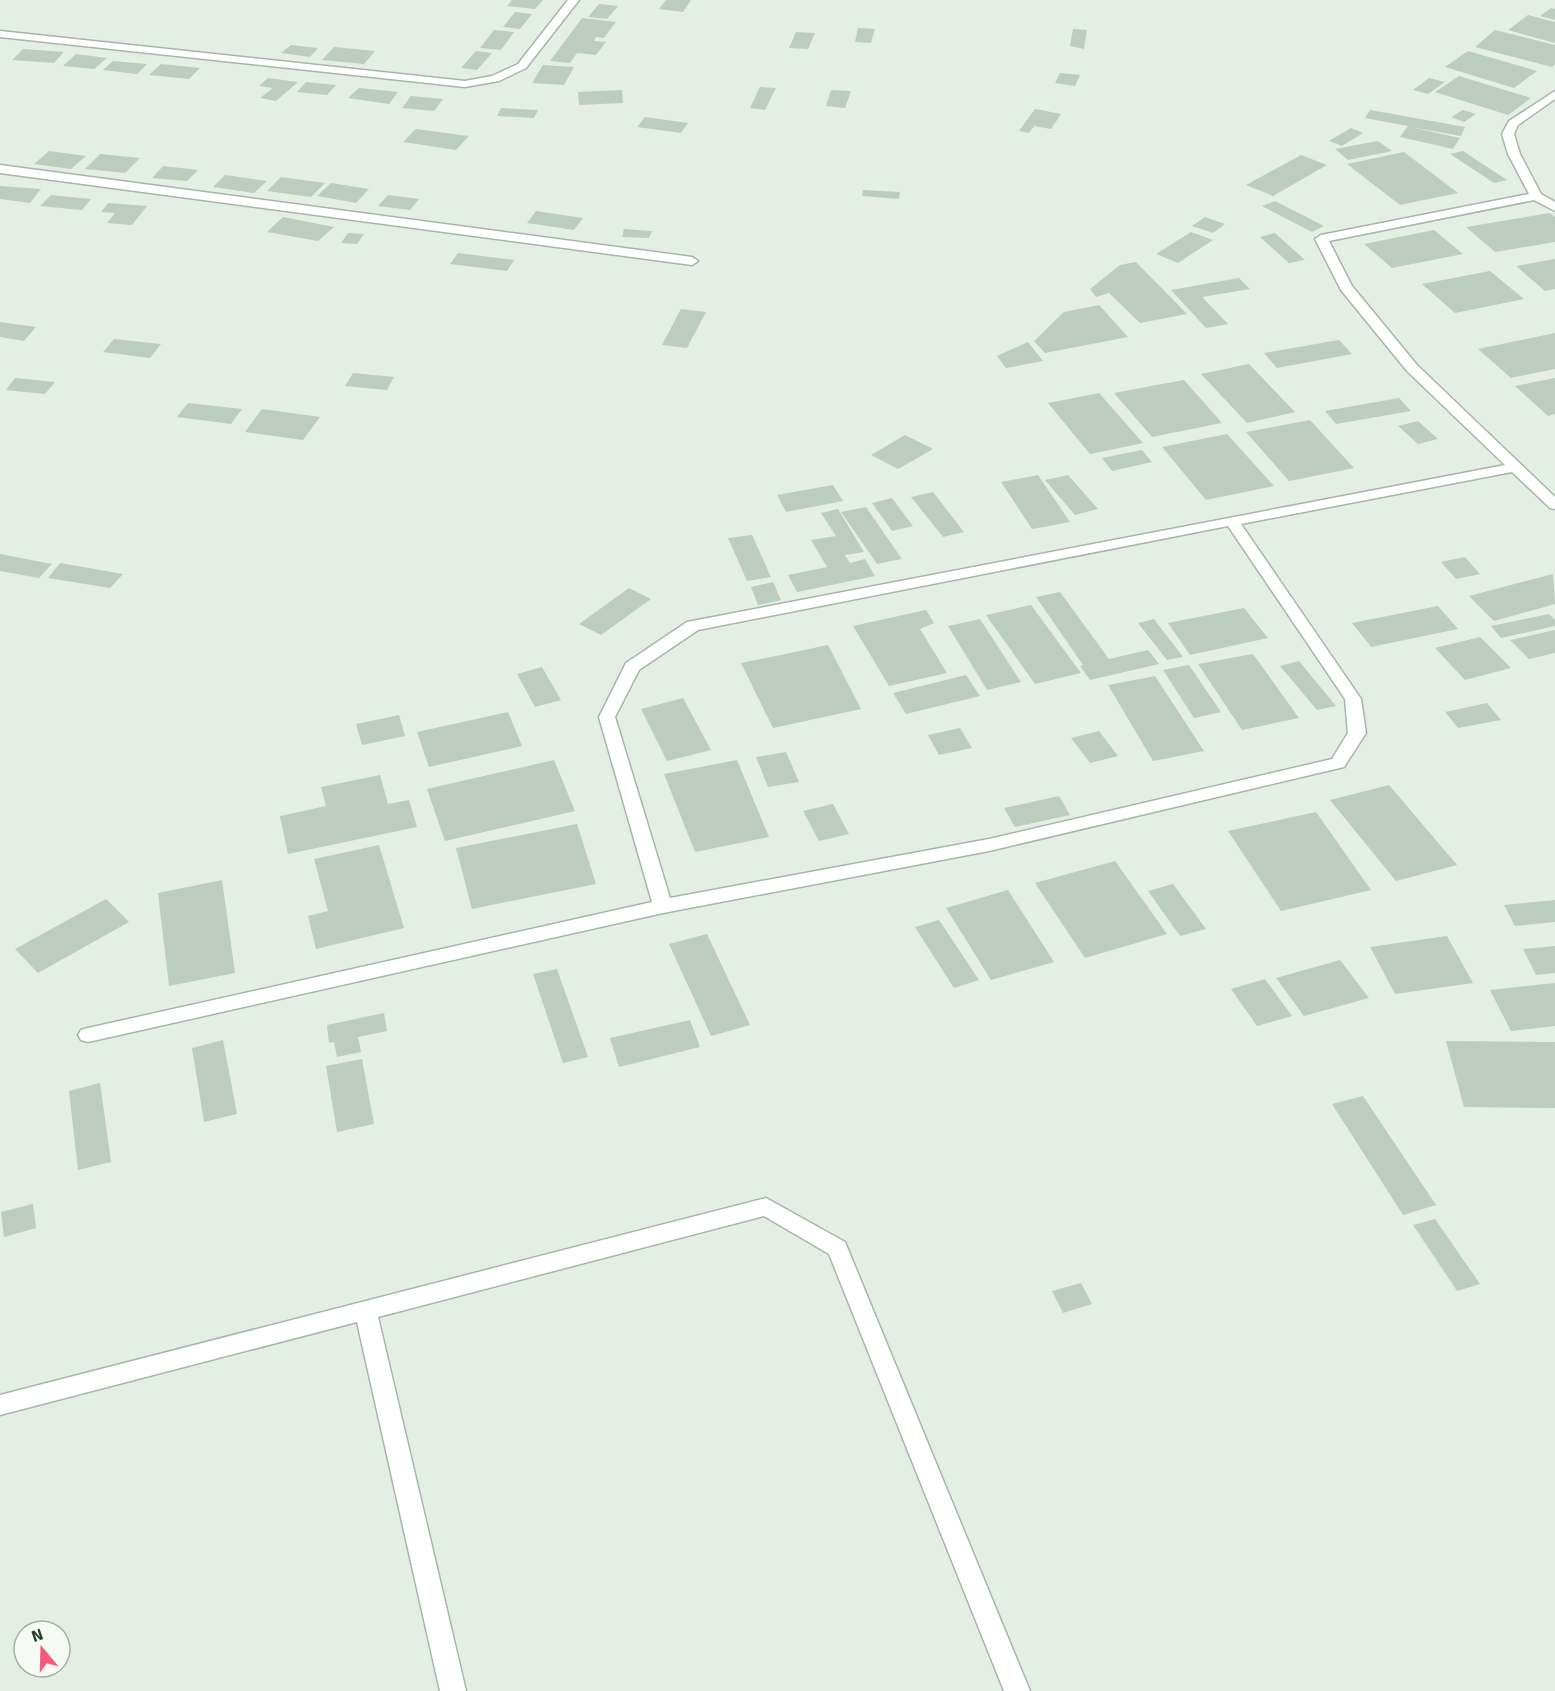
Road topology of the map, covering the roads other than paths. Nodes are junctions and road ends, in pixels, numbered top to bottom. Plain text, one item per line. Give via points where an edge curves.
1 (574, 0) edge
2 (0, 33) edge
3 (1555, 94) edge
4 (0, 168) edge
5 (1536, 196) junction
6 (1555, 207) edge
7 (692, 261) dead end
8 (1516, 467) junction
9 (1555, 505) edge
10 (1232, 521) junction
11 (663, 906) junction
12 (88, 1035) dead end
13 (365, 1310) junction
14 (0, 1405) edge
15 (453, 1691) edge
16 (1017, 1691) edge

1 - 2 street via 522,66 495,79 465,84
3 - 5 street via 1513,123 1508,134
4 - 7 street
5 - 6 street
5 - 8 street via 1321,239 1346,287 1412,368
8 - 9 street
8 - 10 street
10 - 11 street via 693,626 632,667 607,717
10 - 11 street via 1353,699 1357,732 1338,763 989,845
11 - 12 street
13 - 14 street
13 - 15 street
13 - 16 street via 765,1207 837,1248

